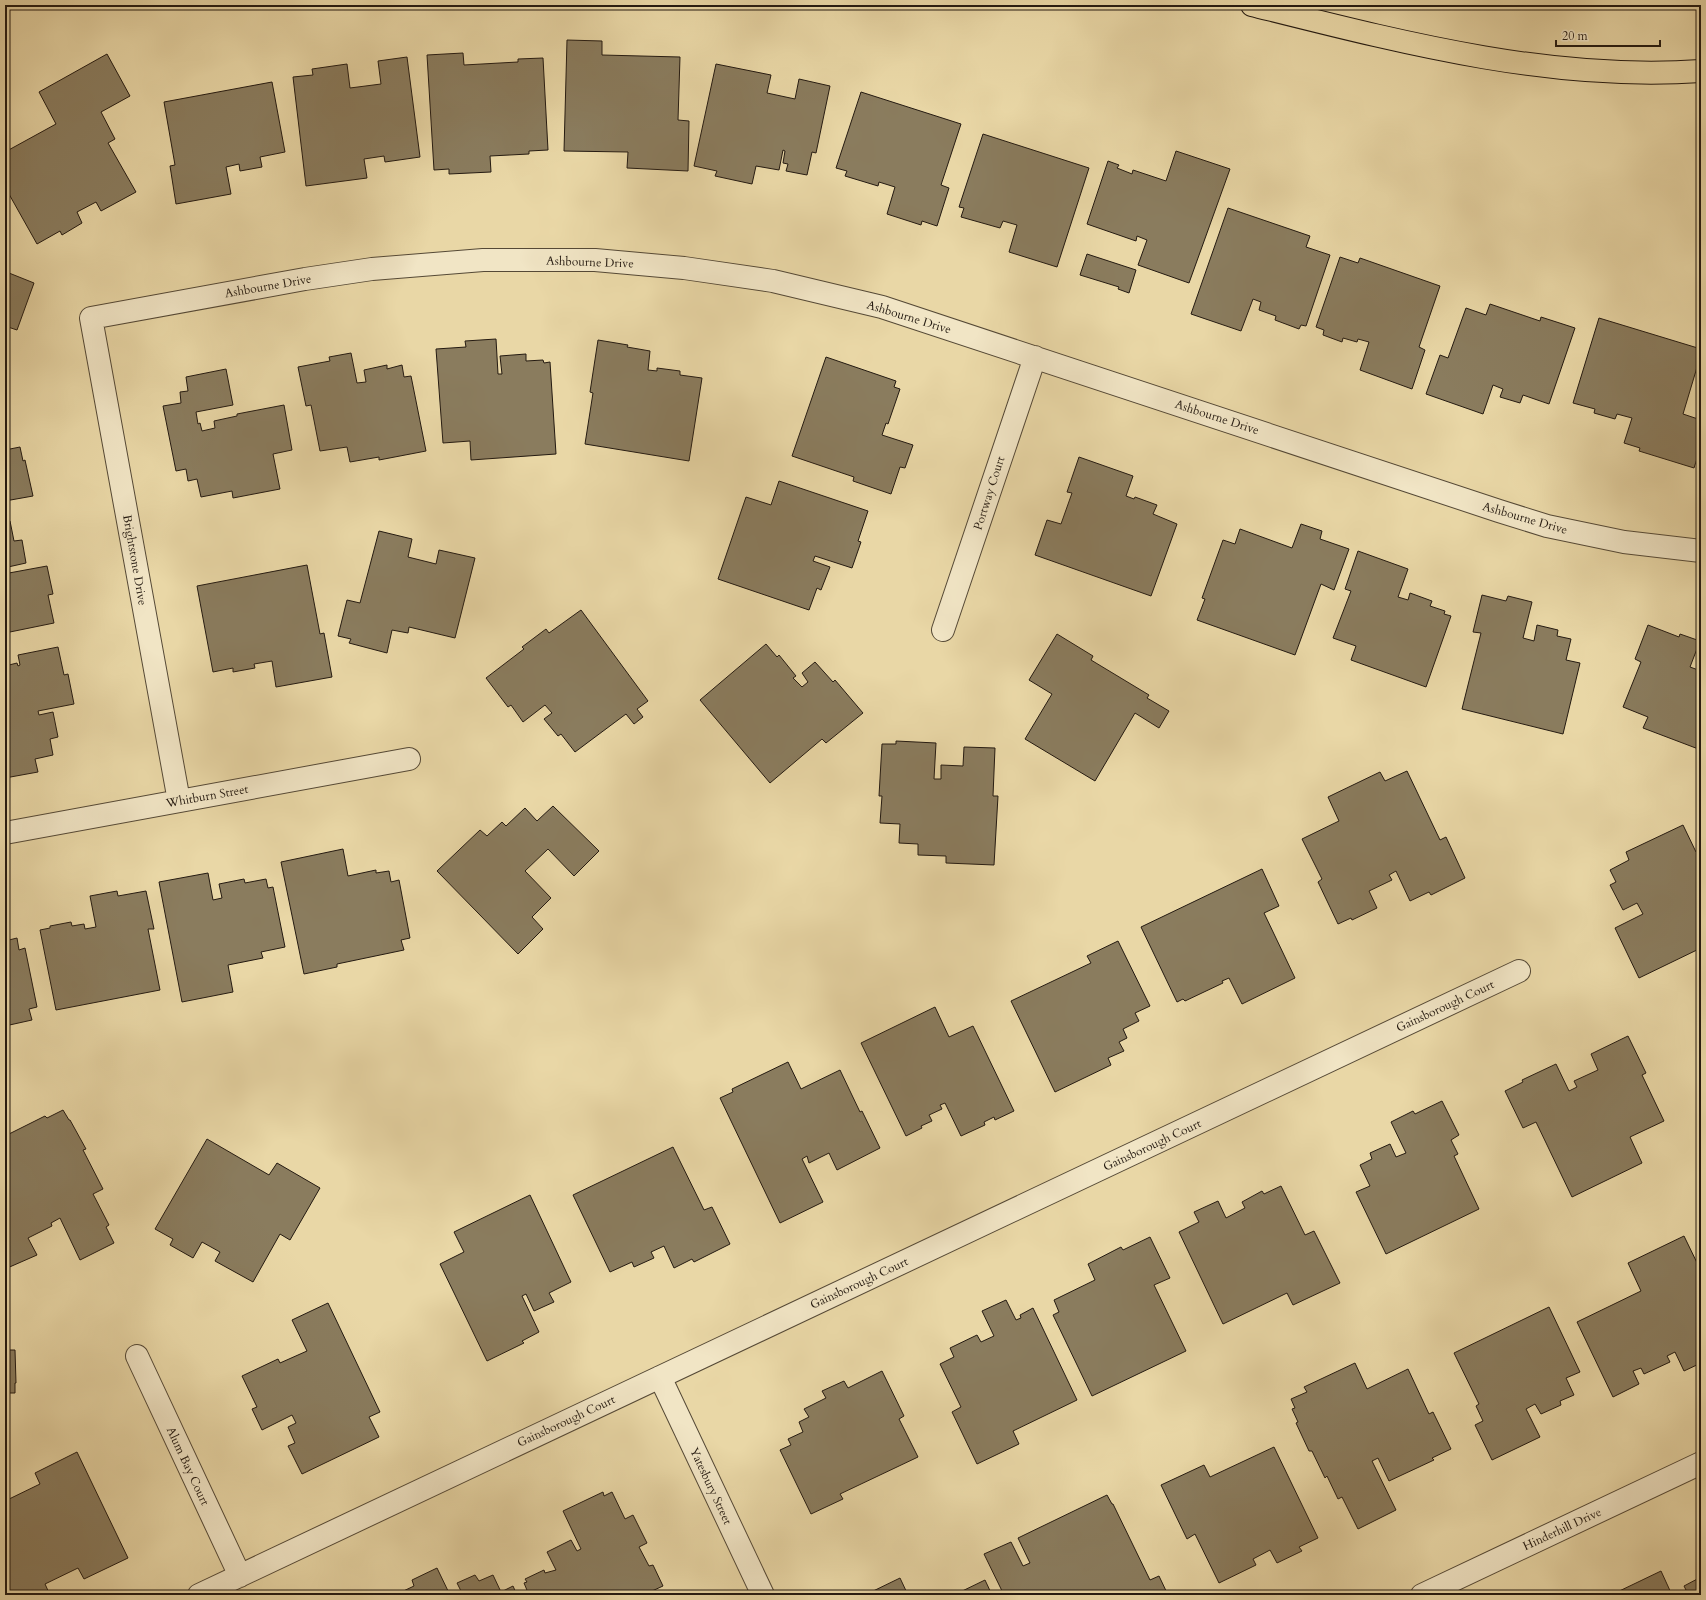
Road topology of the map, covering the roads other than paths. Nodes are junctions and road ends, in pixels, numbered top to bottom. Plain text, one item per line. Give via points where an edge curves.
1 (1252, 5) edge
2 (1701, 71) edge
3 (91, 318) joint
4 (1035, 356) junction
5 (1701, 551) edge
6 (943, 630) dead end
7 (409, 759) dead end
8 (179, 801) junction
9 (5, 833) edge
10 (1519, 971) dead end
11 (137, 1356) dead end
12 (660, 1377) junction
13 (1701, 1463) edge
14 (240, 1576) junction
15 (199, 1595) edge
16 (763, 1595) edge
17 (1422, 1595) edge

1 - 2 highway via 1399,42 1533,65 1613,72
3 - 4 street, Ashbourne Drive via 372,269 483,260 595,260 684,268 773,281 882,307
3 - 8 street, Brightstone Drive
4 - 5 street, Ashbourne Drive via 1547,526 1624,542
4 - 6 street, Portway Court
7 - 8 street, Whitburn Street
8 - 9 street, Whitburn Street
10 - 12 street, Gainsborough Court
11 - 14 street, Alum Bay Court
12 - 14 street, Gainsborough Court
12 - 16 street, Yatesbury Street
13 - 17 street, Hinderhill Drive
14 - 15 street, Gainsborough Court

